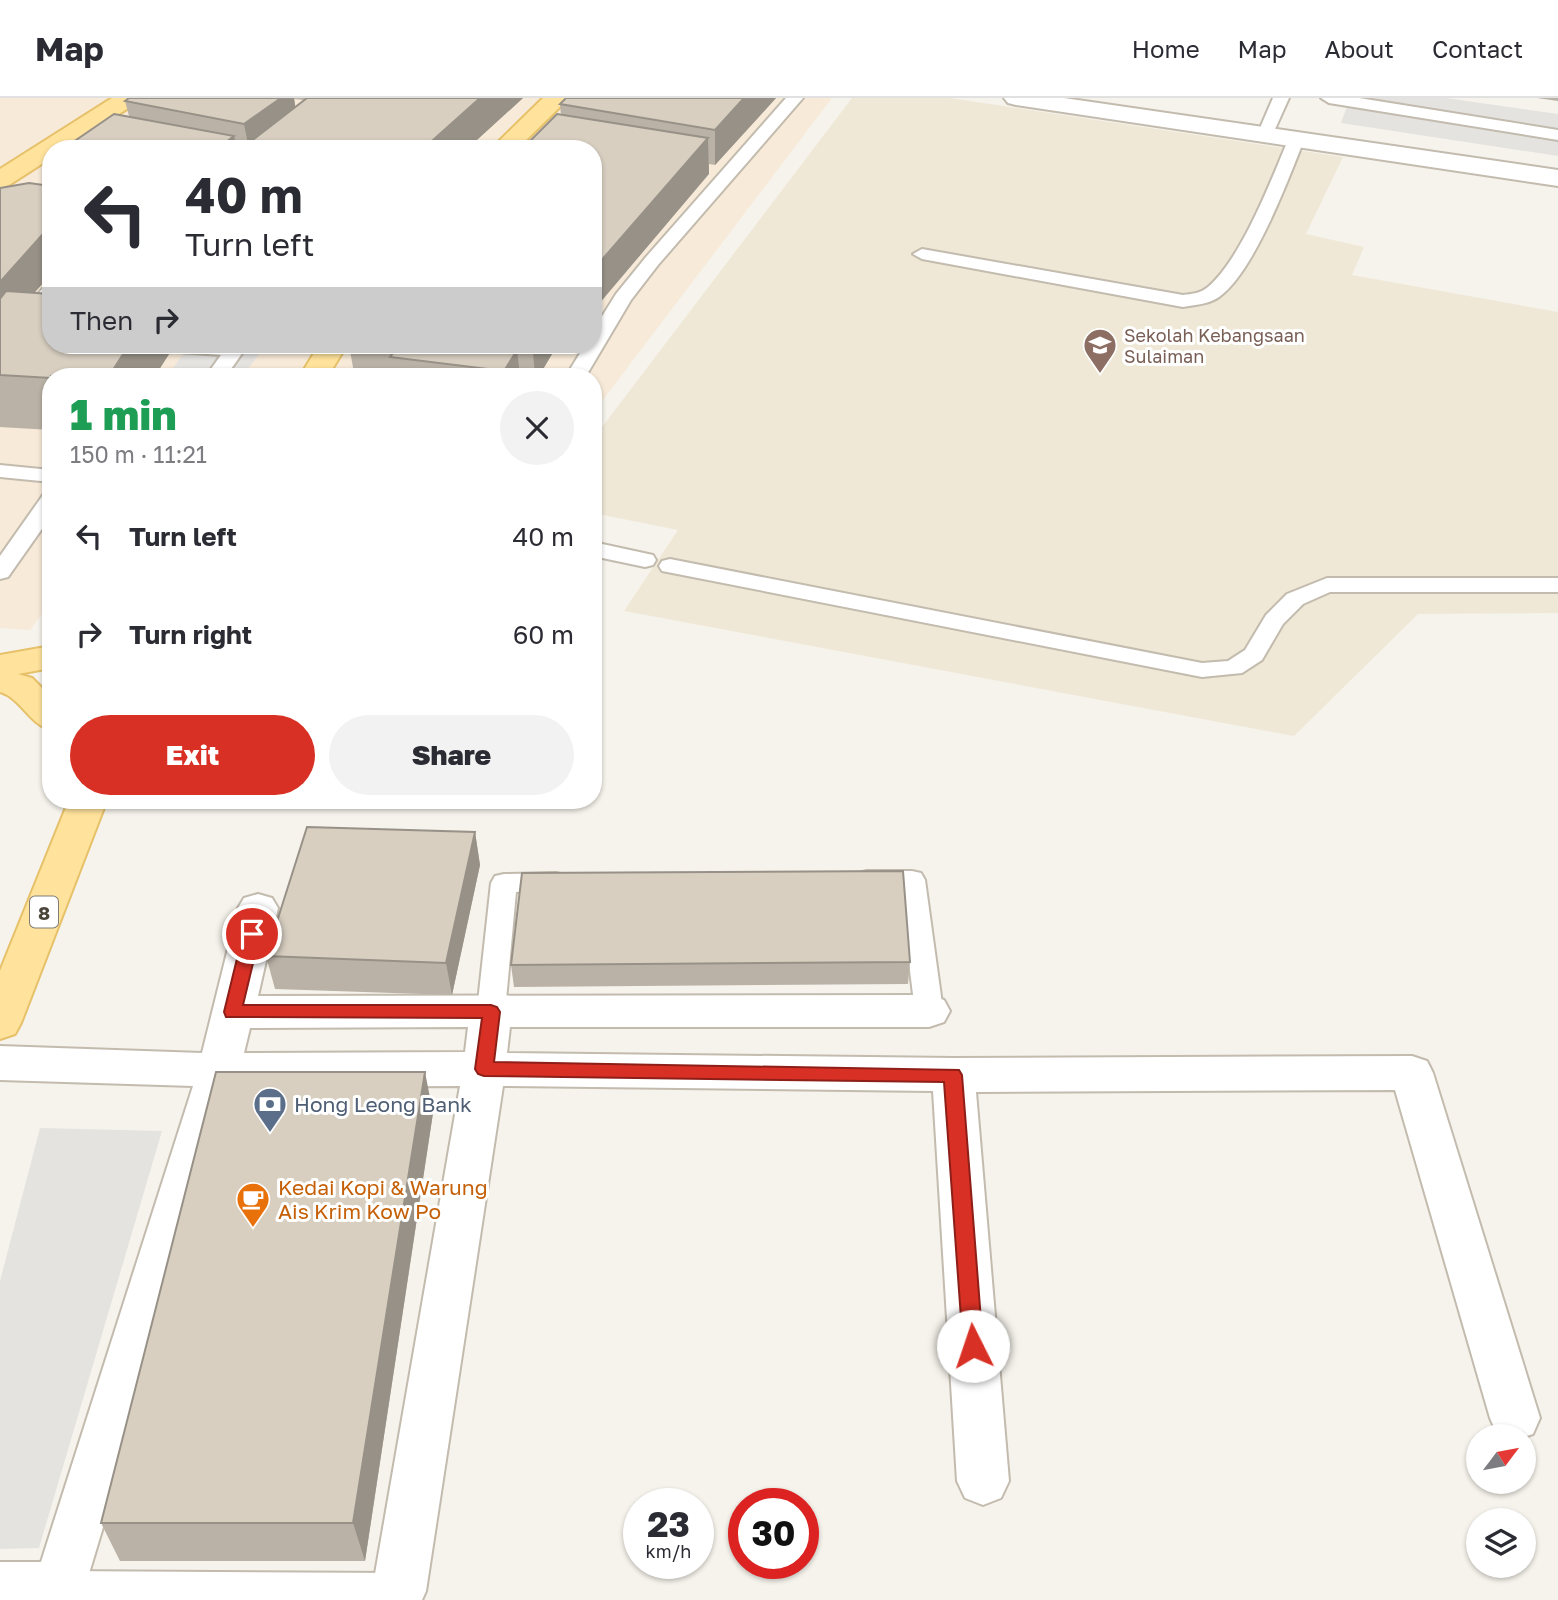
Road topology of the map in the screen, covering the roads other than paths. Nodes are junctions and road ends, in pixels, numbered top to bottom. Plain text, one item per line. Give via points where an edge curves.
1 (128, 98) edge
2 (556, 98) edge
3 (795, 98) edge
4 (1018, 98) edge
5 (1282, 98) edge
6 (1329, 98) edge
7 (1265, 135) junction
8 (1558, 135) edge
9 (68, 140) edge
10 (513, 140) edge
11 (1296, 140) junction
12 (42, 158) edge
13 (1558, 178) edge
14 (3, 185) edge
15 (922, 254) dead end
16 (42, 301) edge
17 (14, 333) junction
18 (602, 333) edge
19 (38, 335) edge
20 (0, 349) edge
21 (0, 471) edge
22 (42, 475) edge
23 (42, 513) edge
24 (602, 551) edge
25 (645, 560) dead end
26 (670, 566) dead end
27 (0, 572) edge
28 (1558, 585) edge
29 (42, 659) edge
30 (0, 666) edge
31 (0, 680) edge
32 (42, 709) edge
33 (84, 809) edge
34 (844, 880) edge
35 (586, 882) edge
36 (258, 908) dead end
37 (929, 1011) joint
38 (232, 1012) junction
39 (491, 1012) junction
40 (0, 1023) edge
41 (0, 1063) edge
42 (484, 1069) junction
43 (219, 1070) junction
44 (953, 1075) junction
45 (1515, 1418) dead end
46 (983, 1481) dead end
47 (0, 1588) edge
48 (59, 1588) junction
49 (399, 1591) joint

1 - 9 main road
2 - 10 main road
3 - 18 lane via 721,172 623,298
4 - 7 street
5 - 7 lane
6 - 8 lane
7 - 11 street
11 - 13 street
11 - 15 lane via 1260,221 1223,282 1214,292 1195,300
12 - 14 main road
16 - 17 lane
17 - 19 lane
17 - 20 lane
21 - 22 lane
23 - 27 lane
24 - 25 lane
26 - 28 lane via 1202,670 1234,668 1244,662 1294,599 1327,585
29 - 30 main road
31 - 32 main road via 20,686
33 - 40 main road, 8
34 - 37 lane via 912,880
35 - 39 lane via 504,883
36 - 38 street
37 - 39 street
38 - 39 street
38 - 43 street
39 - 42 street
41 - 43 street
42 - 43 street
42 - 44 street
42 - 49 street
43 - 48 street
44 - 45 street via 1412,1073
44 - 46 street
47 - 48 street
48 - 49 lane

